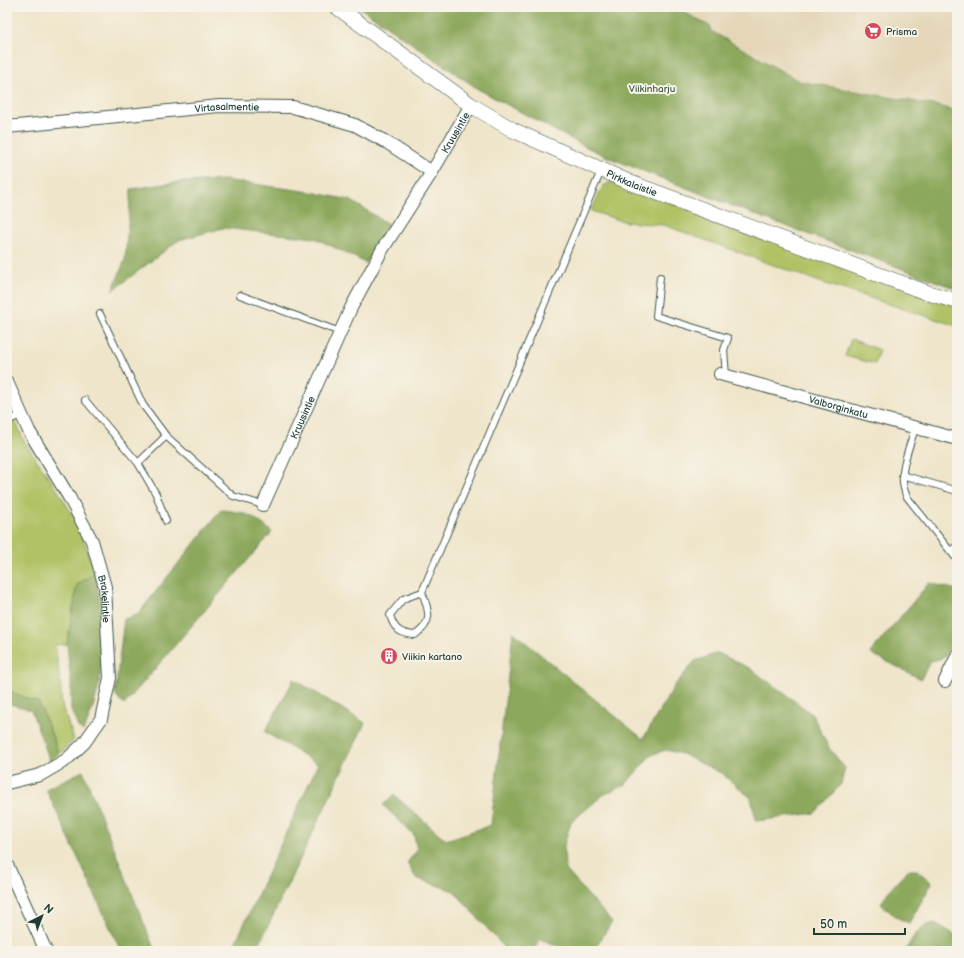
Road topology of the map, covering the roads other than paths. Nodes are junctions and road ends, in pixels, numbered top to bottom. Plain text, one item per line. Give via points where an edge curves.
1 (337, 7) edge
2 (471, 105) junction
3 (7, 127) edge
4 (602, 171) junction
5 (432, 172) junction
6 (660, 277) dead end
7 (240, 295) dead end
8 (957, 301) edge
9 (100, 314) dead end
10 (340, 332) junction
11 (723, 375) joint
12 (7, 382) edge
13 (85, 400) dead end
14 (22, 415) junction
15 (7, 421) edge
16 (916, 428) junction
17 (166, 436) junction
18 (957, 439) edge
19 (138, 463) junction
20 (902, 475) junction
21 (957, 491) edge
22 (263, 505) joint
23 (166, 521) dead end
24 (957, 546) edge
25 (950, 551) junction
26 (955, 557) dead end
27 (422, 592) junction
28 (957, 656) edge
29 (945, 681) dead end
30 (7, 783) edge
31 (7, 865) edge
32 (46, 951) edge

1 - 2 street, Pirkkalaistie
2 - 4 street, Pirkkalaistie via 513,130
2 - 5 street, Kruusintie
3 - 5 street, Virtasalmentie via 219,106 293,107 355,125
4 - 8 street, Pirkkalaistie via 921,290
4 - 27 lane
5 - 10 street, Kruusintie via 382,250
6 - 11 lane via 656,316 728,338 724,350
7 - 10 lane
9 - 17 lane, Kruusintie via 143,406
10 - 22 street, Kruusintie
11 - 16 street, Valborginkatu
12 - 14 street, Brakelintie
13 - 19 lane
14 - 15 lane
14 - 30 street, Brakelintie via 92,541 105,587 110,678 101,719 84,743 66,760 40,775
16 - 18 street, Valborginkatu
16 - 20 lane
17 - 19 lane
17 - 22 lane, Kruusintie via 233,496
19 - 23 lane via 156,494
20 - 21 lane
20 - 25 lane via 902,486 907,496
24 - 25 lane
25 - 26 lane
27 - 27 lane via 403,600 390,615 398,631 405,635 415,635 422,631 428,621 429,613
28 - 29 street
31 - 32 street

